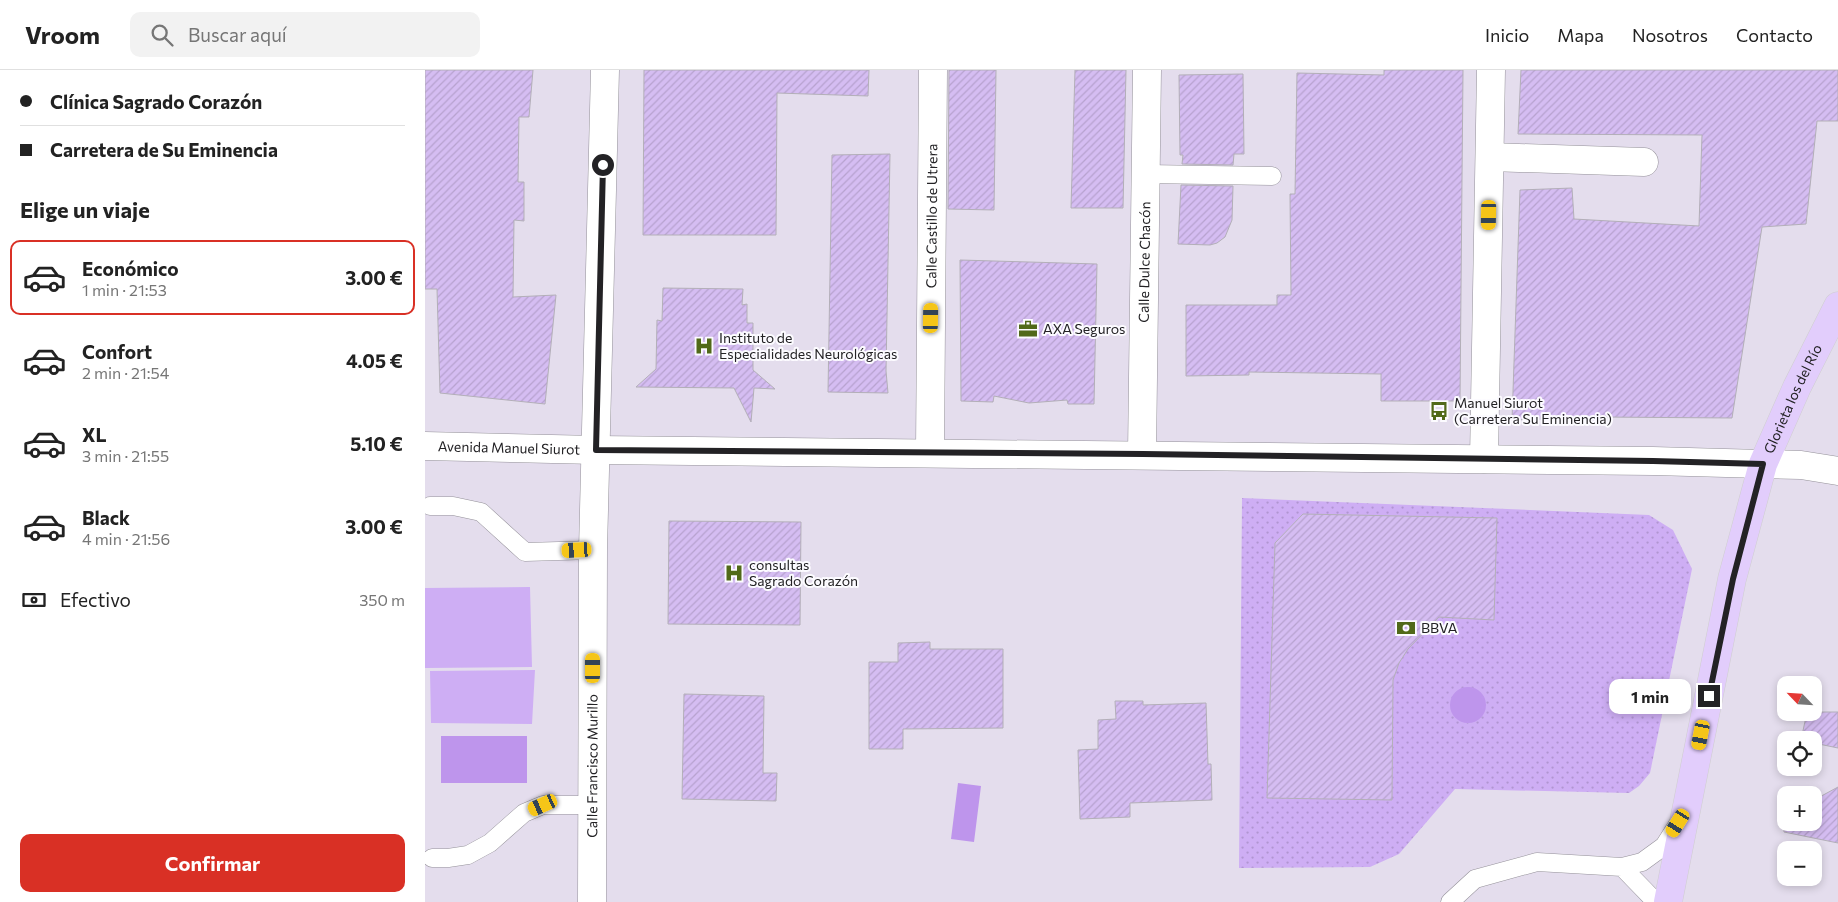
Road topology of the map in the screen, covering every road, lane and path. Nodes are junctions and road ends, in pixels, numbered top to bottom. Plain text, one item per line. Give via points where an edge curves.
1 (605, 70) edge
2 (933, 70) edge
3 (1147, 70) edge
4 (1491, 70) edge
5 (1490, 157) junction
6 (1644, 162) dead end
7 (1146, 174) junction
8 (1271, 176) dead end
9 (1838, 306) edge
10 (425, 446) edge
11 (596, 450) junction
12 (930, 452) junction
13 (1143, 454) junction
14 (1484, 459) junction
15 (1763, 464) junction
16 (1838, 471) edge
17 (430, 506) dead end
18 (593, 550) junction
19 (592, 806) junction
20 (1685, 811) junction
21 (432, 858) dead end
22 (1622, 867) junction
23 (592, 902) edge
24 (1450, 902) edge
25 (1656, 902) edge
26 (1668, 902) edge

1 - 11 street, Calle Francisco Murillo
2 - 12 street, Calle Castillo de Utrera
3 - 7 street, Calle Dulce Chacón
4 - 5 street
5 - 6 street
5 - 14 street
7 - 8 lane
7 - 13 street, Calle Dulce Chacón
9 - 15 main road, Glorieta los del Río
10 - 11 street, Avenida Manuel Siurot
11 - 12 street, Avenida Manuel Siurot
11 - 18 street, Calle Francisco Murillo
12 - 13 street, Avenida Manuel Siurot
13 - 14 street, Avenida Manuel Siurot
14 - 15 street, Avenida Manuel Siurot
15 - 16 street, Glorieta los del Río
15 - 20 main road, Glorieta los del Río via 1733,579
17 - 18 lane via 453,506 481,512 525,552
18 - 19 street, Calle Francisco Murillo
19 - 21 lane via 543,805 524,813 490,843 468,855
19 - 23 street, Calle Francisco Murillo
20 - 22 lane via 1664,846 1641,862
20 - 26 main road, Glorieta los del Río
22 - 24 lane via 1537,862 1475,879
22 - 25 lane

